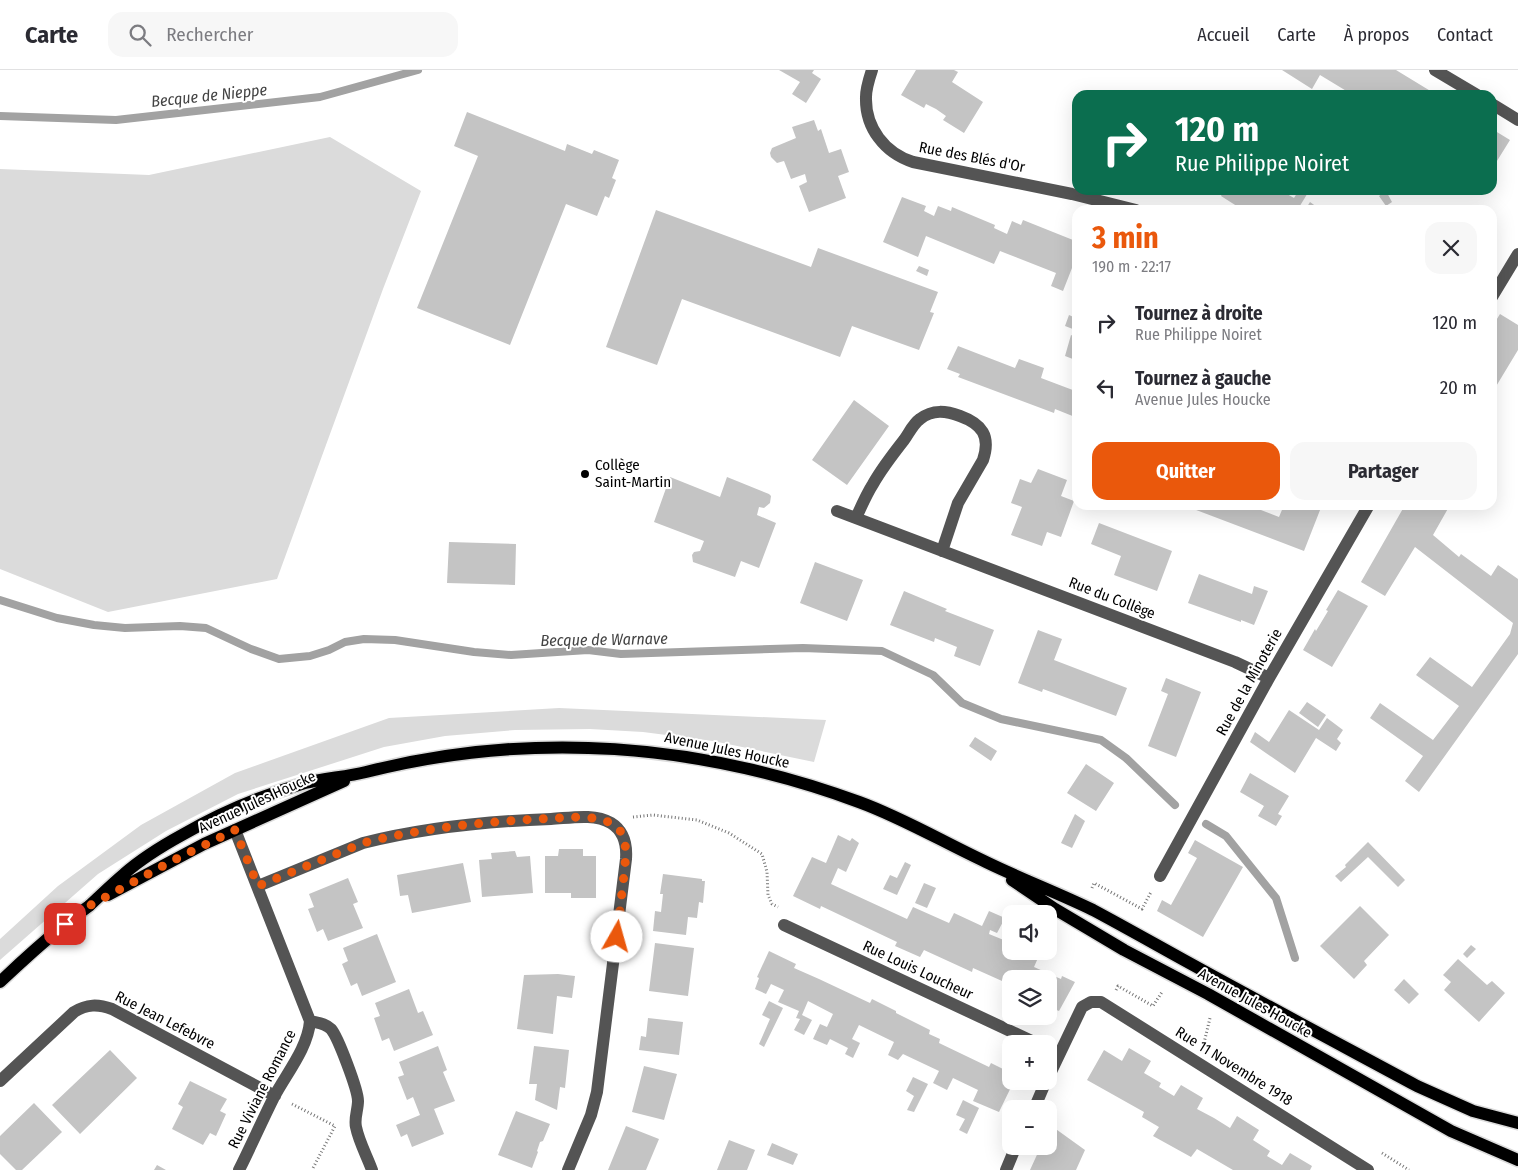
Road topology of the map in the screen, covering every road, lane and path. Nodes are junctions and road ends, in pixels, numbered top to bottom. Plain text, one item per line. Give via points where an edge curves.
1 (872, 70) edge
2 (1435, 70) edge
3 (1469, 90) edge
4 (1497, 107) edge
5 (1518, 120) edge
6 (1072, 194) edge
7 (1077, 195) edge
8 (1117, 205) edge
9 (1518, 254) edge
10 (1497, 290) edge
11 (1366, 510) edge
12 (837, 511) dead end
13 (856, 518) junction
14 (942, 551) junction
15 (1269, 678) junction
16 (360, 774) junction
17 (610, 823) junction
18 (235, 830) junction
19 (983, 861) junction
20 (1160, 876) joint
21 (258, 886) junction
22 (1099, 893) dead end
23 (89, 906) junction
24 (781, 909) dead end
25 (784, 925) dead end
26 (0, 982) edge
27 (1168, 996) dead end
28 (1107, 1005) junction
29 (1210, 1017) dead end
30 (310, 1021) junction
31 (1019, 1035) edge
32 (1057, 1046) edge
33 (1212, 1048) dead end
34 (0, 1081) edge
35 (281, 1099) junction
36 (1518, 1123) edge
37 (1376, 1150) dead end
38 (1012, 1155) edge
39 (1518, 1160) edge
40 (239, 1170) edge
41 (312, 1170) edge
42 (372, 1170) edge
43 (568, 1170) edge
44 (1006, 1170) edge
45 (1368, 1170) edge
46 (1409, 1170) edge

1 - 6 street, Rue des Blés d'Or via 866,98 868,115 874,131 892,153 913,162
2 - 3 street
4 - 5 street
7 - 8 street, Rue des Blés d'Or
9 - 10 street
11 - 15 street, Rue de la Minoterie
12 - 13 street, Rue du Collège
13 - 14 street, Rue du Collège
13 - 14 street via 874,481 918,421 943,411 971,420 984,436 985,453 958,503
14 - 15 street, Rue du Collège via 1235,662
15 - 20 street, Rue de la Minoterie
16 - 18 main road, Avenue Jules Houcke
16 - 19 main road, Avenue Jules Houcke via 436,757 514,748 590,747 667,753 743,767 824,790 898,818
16 - 23 main road, Avenue Jules Houcke via 321,779 283,790 209,821 140,861
17 - 21 street via 588,818 510,820 381,839 363,843
17 - 24 path via 654,815 698,820 729,833 762,854 768,895 772,904
17 - 43 street via 623,835 626,860 597,1092
18 - 21 street
18 - 23 main road, Avenue Jules Houcke
19 - 36 main road, Avenue Jules Houcke via 1089,908 1416,1086 1473,1110
19 - 39 main road, Avenue Jules Houcke via 1124,950 1451,1131
20 - 22 path via 1142,909 1094,884 1091,889
21 - 30 street
23 - 26 main road, Avenue Jules Houcke
25 - 31 street, Rue Louis Loucheur
27 - 28 path via 1161,992 1153,1006 1118,986
28 - 32 street via 1095,1001 1088,1003
28 - 45 street, Rue 11 Novembre 1918
29 - 33 path via 1204,1043
30 - 35 street, Rue Viviane Romance
30 - 42 street via 327,1026 338,1042 357,1094 356,1126
34 - 35 street, Rue Jean Lefebvre via 74,1012 96,1005 112,1009
35 - 40 street, Rue Viviane Romance
35 - 41 path via 335,1126
37 - 46 path
38 - 44 street

